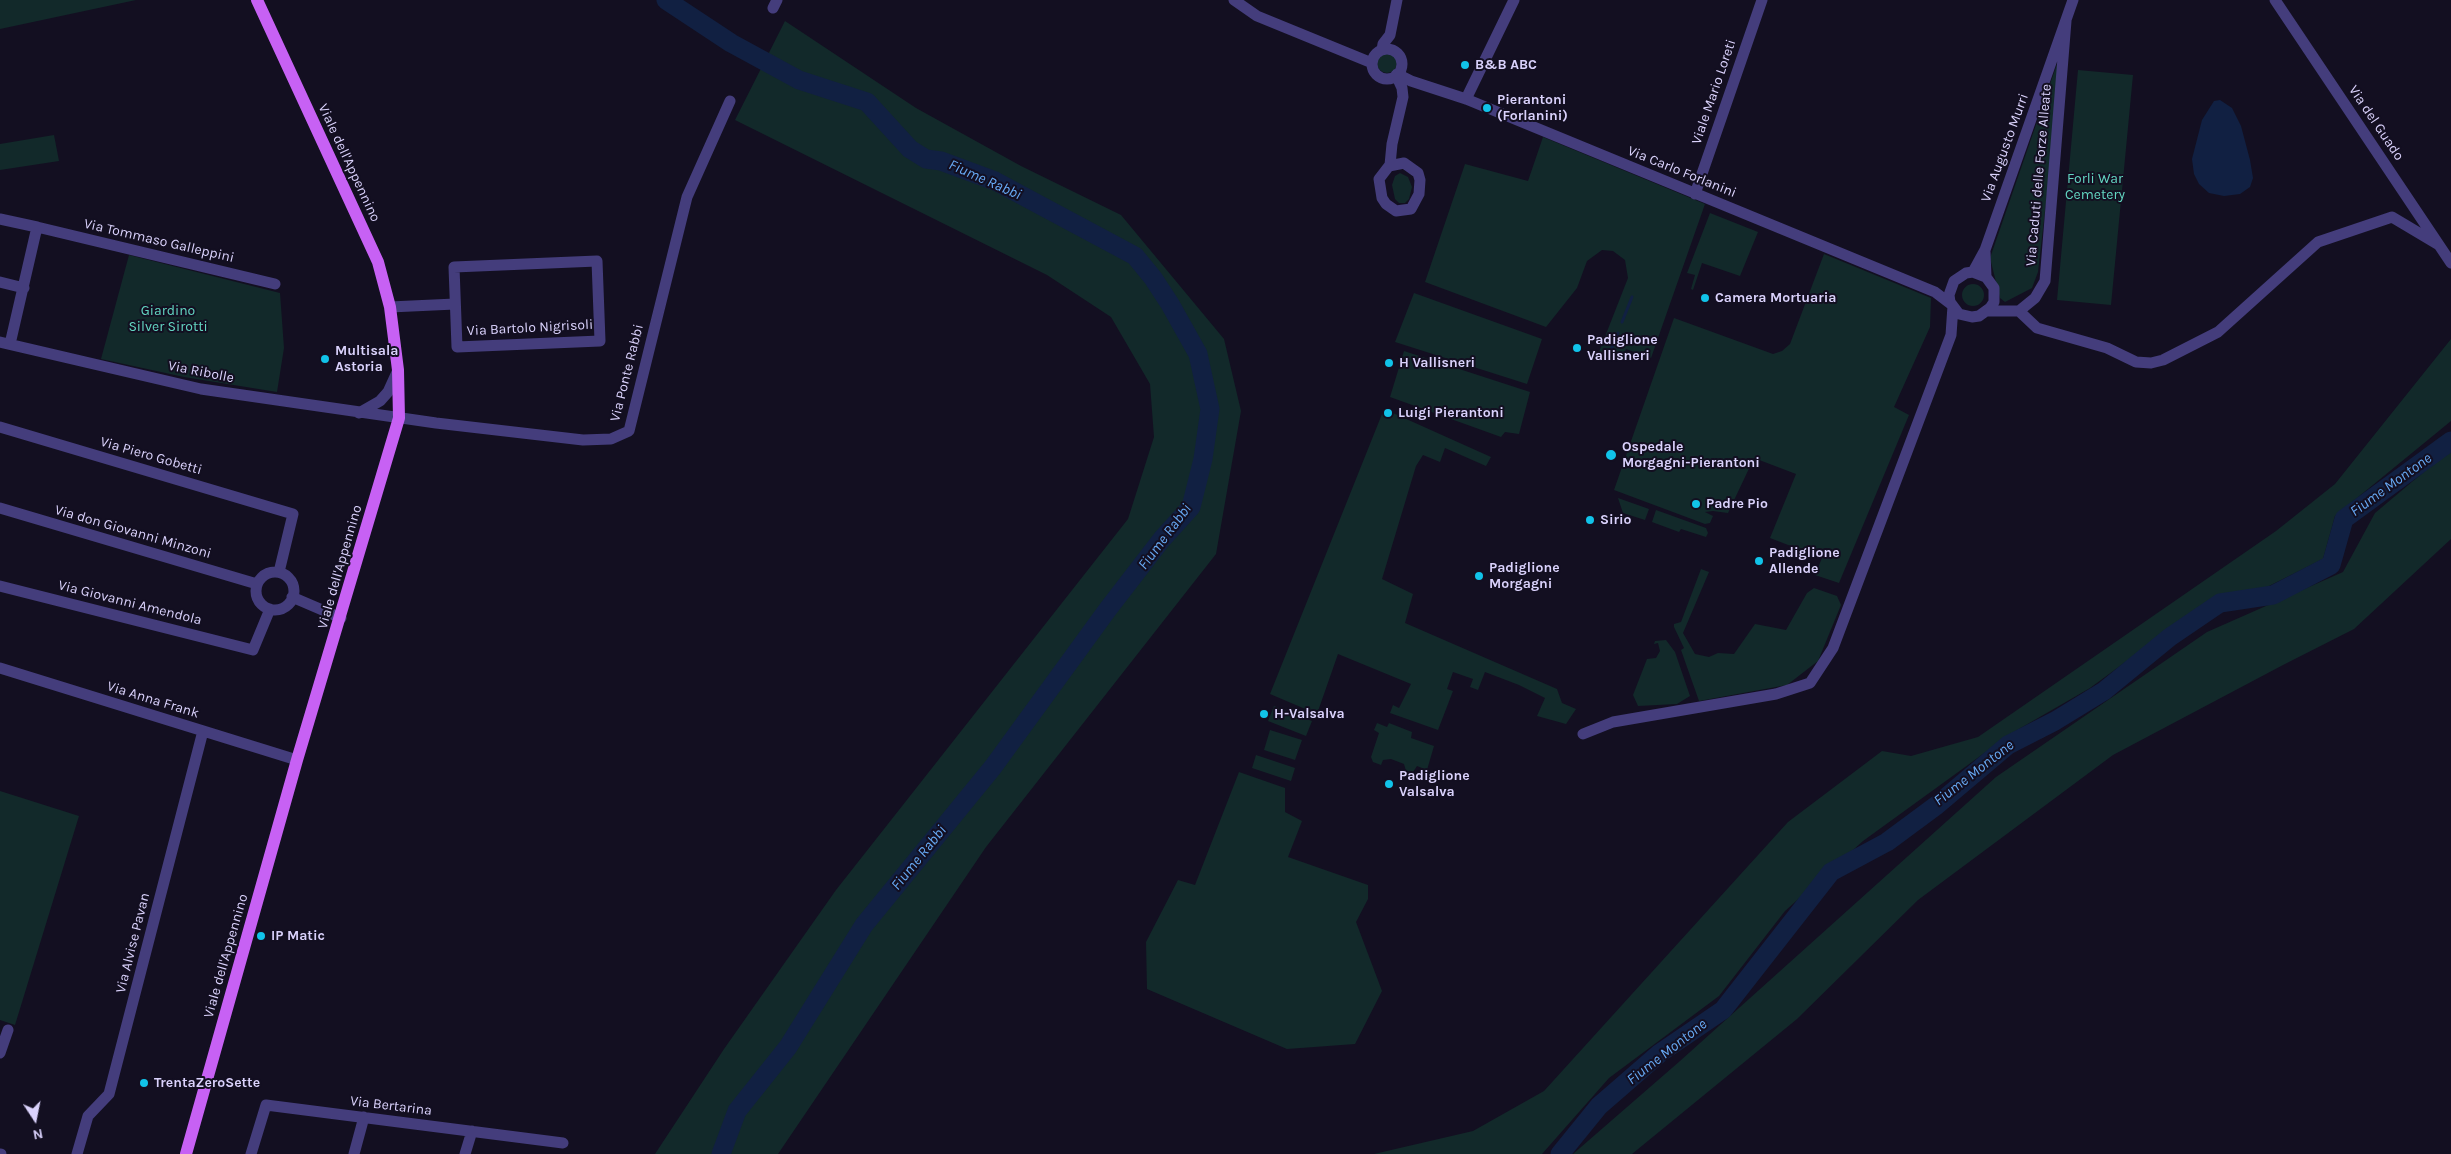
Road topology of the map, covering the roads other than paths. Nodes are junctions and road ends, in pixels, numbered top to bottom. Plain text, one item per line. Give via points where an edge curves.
1 (257, 0) edge
2 (1234, 0) edge
3 (1397, 0) edge
4 (1514, 0) edge
5 (1762, 0) edge
6 (2073, 0) edge
7 (2275, 0) edge
8 (2066, 21) junction
9 (1390, 35) junction
10 (1382, 50) junction
11 (1399, 58) junction
12 (1372, 63) junction
13 (1393, 76) junction
14 (1417, 82) junction
15 (1466, 99) junction
16 (730, 101) dead end
17 (1395, 134) junction
18 (1404, 164) junction
19 (1390, 166) junction
20 (1695, 194) junction
21 (0, 219) edge
22 (37, 227) junction
23 (2439, 245) junction
24 (1985, 250) junction
25 (2451, 263) edge
26 (1973, 272) junction
27 (1986, 277) junction
28 (0, 282) edge
29 (275, 284) dead end
30 (24, 288) junction
31 (1951, 301) junction
32 (455, 304) junction
33 (1991, 306) junction
34 (390, 307) junction
35 (2014, 311) junction
36 (1962, 315) junction
37 (1952, 326) junction
38 (5, 343) edge
39 (398, 370) junction
40 (358, 413) junction
41 (399, 418) junction
42 (0, 427) edge
43 (0, 508) edge
44 (280, 572) junction
45 (257, 584) junction
46 (0, 586) edge
47 (292, 597) junction
48 (270, 609) junction
49 (341, 618) junction
50 (0, 668) edge
51 (203, 731) junction
52 (1583, 734) dead end
53 (297, 760) junction
54 (8, 1030) dead end
55 (0, 1053) edge
56 (364, 1117) junction
57 (472, 1131) junction
58 (563, 1143) dead end
59 (77, 1154) edge
60 (186, 1154) edge
61 (251, 1154) edge
62 (354, 1154) edge
63 (465, 1154) edge

1 - 34 main road, Viale dell'Appennino via 378,262
2 - 12 street via 1257,16
3 - 9 street
4 - 15 street
5 - 20 street, Viale Mario Loreti
6 - 8 street, Via Augusto Murri
7 - 23 street, Via del Guado
8 - 24 street, Via Augusto Murri
8 - 35 street, Via Caduti delle Forze Alleate via 2045,281 2035,298
9 - 10 street
9 - 11 street
10 - 11 street via 1389,49
10 - 12 street
11 - 13 street
11 - 14 street
12 - 13 street via 1376,74
13 - 14 street, Via Carlo Forlanini
13 - 17 street via 1400,102
14 - 15 street, Via Carlo Forlanini
15 - 20 street, Via Carlo Forlanini
16 - 41 street, Via Ponte Rabbi via 687,197 629,431 611,439 584,440
17 - 18 street
17 - 19 street
18 - 19 street
18 - 19 street via 1418,173 1421,187 1417,202 1404,211 1391,209 1380,191 1380,179
20 - 31 street, Via Carlo Forlanini
21 - 22 street, Via Tommaso Galleppini
22 - 29 street, Via Tommaso Galleppini
22 - 30 street
23 - 25 street, Via del Guado
23 - 35 street via 2392,217 2318,242 2218,332 2151,363 2136,362 2107,348 2037,328
24 - 26 street
24 - 27 street
26 - 27 street
26 - 31 street via 1954,281
27 - 33 street via 1994,288
28 - 30 street
30 - 38 street
31 - 36 street
31 - 37 street
32 - 32 street, Via Bartolo Nigrisoli via 457,347 600,341 597,261 454,268
32 - 34 street
33 - 35 street
33 - 36 street via 1979,316
34 - 39 main road, Viale dell'Appennino
36 - 37 street
37 - 52 street via 1833,648 1810,683 1776,694 1613,722
38 - 40 street, Via Ribolle via 201,389
39 - 40 street via 380,401
39 - 41 main road, Viale dell'Appennino
40 - 41 street, Via Ribolle
41 - 49 main road, Viale dell'Appennino
42 - 44 street, Via Piero Gobetti via 293,514
43 - 45 street, Via don Giovanni Minzoni
44 - 45 street via 264,575
44 - 47 street via 292,585
45 - 48 street via 259,602
46 - 48 street, Via Giovanni Amendola via 253,650
47 - 48 street via 281,608
47 - 49 street
49 - 53 main road, Viale dell'Appennino
50 - 51 street, Via Anna Frank
51 - 53 street, Via Anna Frank
51 - 59 street, Via Alvise Pavan via 109,1094 88,1116
53 - 60 main road, Viale dell'Appennino
54 - 55 street
56 - 57 street, Via Bertarina
56 - 61 street, Via Bertarina via 266,1105
56 - 62 street
57 - 58 street, Via Bertarina
57 - 63 street

